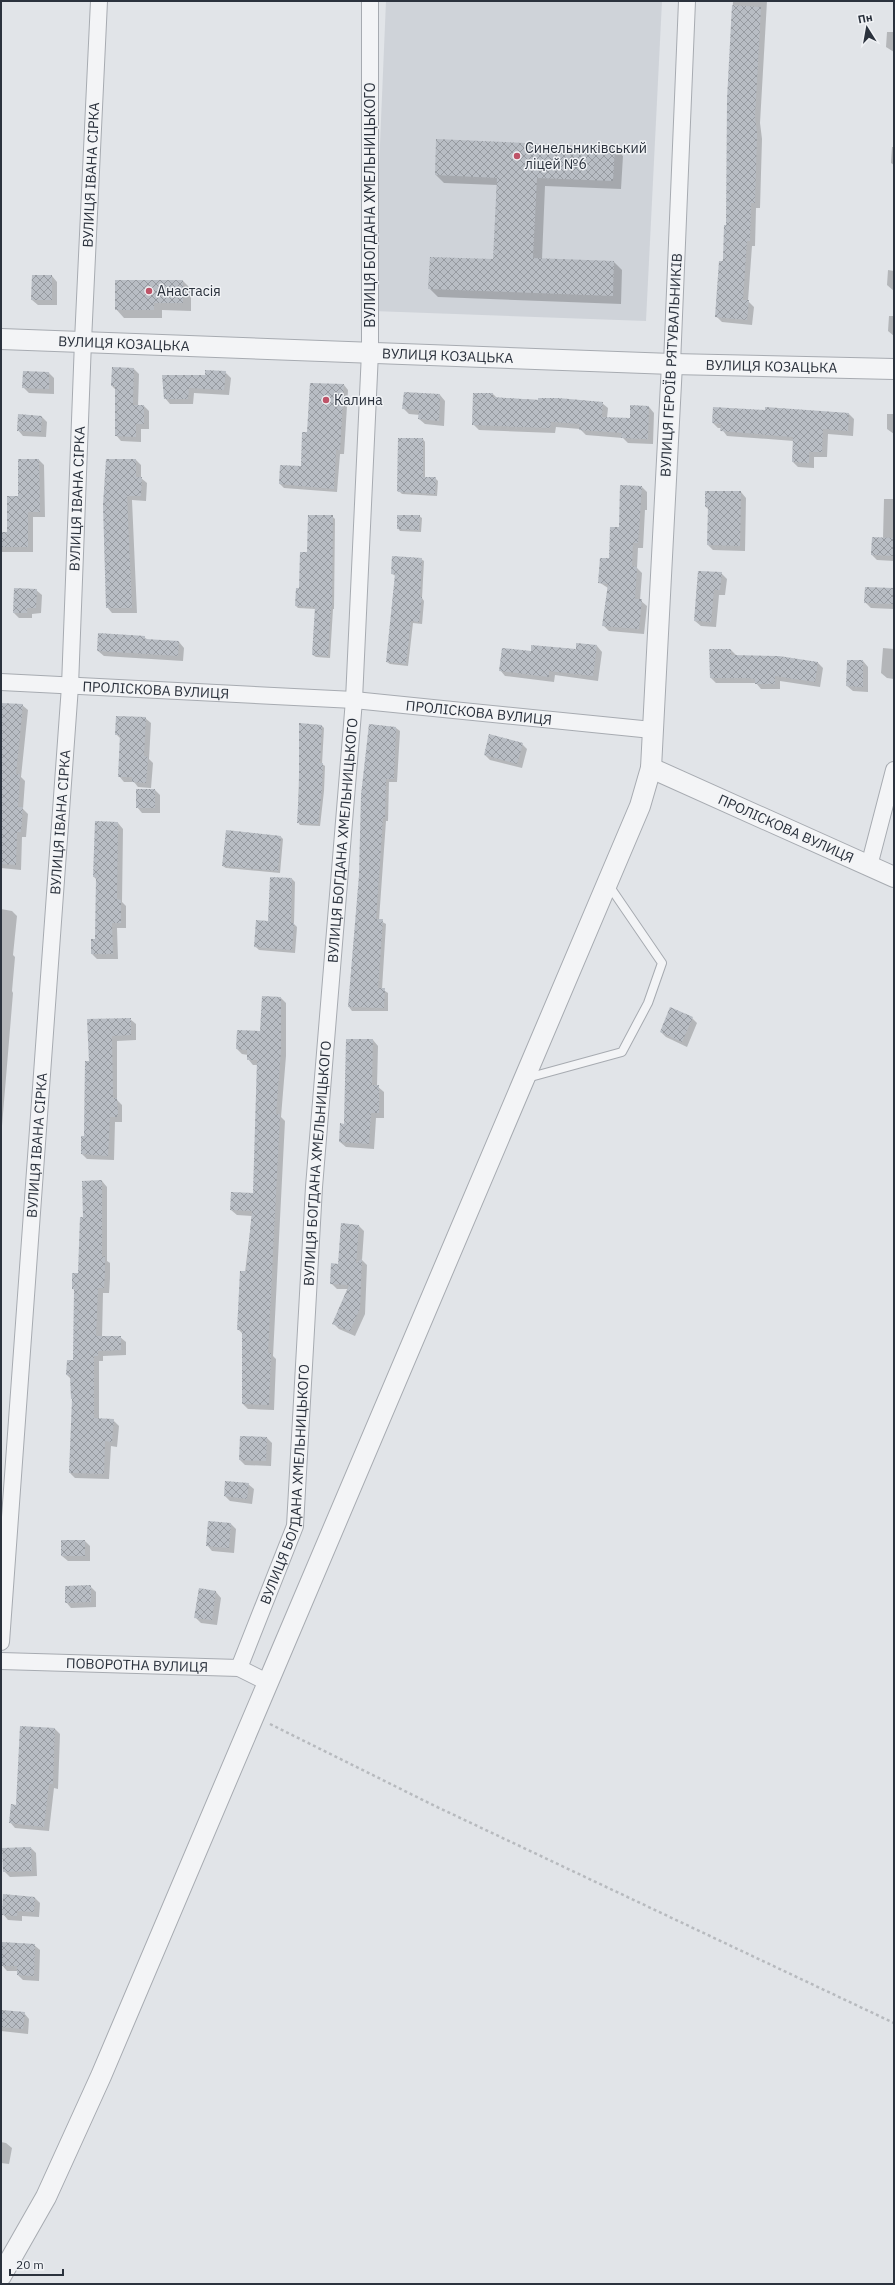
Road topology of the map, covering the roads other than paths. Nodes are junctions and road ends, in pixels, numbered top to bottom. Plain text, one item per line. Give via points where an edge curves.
1 (99, 1) edge
2 (370, 1) edge
3 (687, 1) edge
4 (1, 338) edge
5 (83, 341) junction
6 (370, 352) junction
7 (672, 364) junction
8 (894, 369) edge
9 (1, 682) edge
10 (70, 686) junction
11 (354, 700) junction
12 (652, 730) junction
13 (651, 768) junction
14 (894, 770) edge
15 (869, 866) junction
16 (894, 877) edge
17 (608, 884) junction
18 (526, 1079) junction
19 (1, 1642) edge
20 (1, 1662) edge
21 (239, 1668) junction
22 (269, 1683) junction
23 (1, 2276) edge

1 - 5 street, ВУЛИЦЯ ІВАНА СІРКА
2 - 6 street, ВУЛИЦЯ БОГДАНА ХМЕЛЬНИЦЬКОГО
3 - 7 street, ВУЛИЦЯ ГЕРОЇВ РЯТУВАЛЬНИКІВ
4 - 5 street, ВУЛИЦЯ КОЗАЦЬКА
5 - 6 street, ВУЛИЦЯ КОЗАЦЬКА
5 - 10 street, ВУЛИЦЯ ІВАНА СІРКА
6 - 7 street, ВУЛИЦЯ КОЗАЦЬКА
6 - 11 street, ВУЛИЦЯ БОГДАНА ХМЕЛЬНИЦЬКОГО
7 - 8 street, ВУЛИЦЯ КОЗАЦЬКА
7 - 12 street, ВУЛИЦЯ ГЕРОЇВ РЯТУВАЛЬНИКІВ
9 - 10 street, ПРОЛІСКОВА ВУЛИЦЯ
10 - 11 street, ПРОЛІСКОВА ВУЛИЦЯ
10 - 19 street, ВУЛИЦЯ ІВАНА СІРКА
11 - 12 street, ПРОЛІСКОВА ВУЛИЦЯ
11 - 21 street, ВУЛИЦЯ БОГДАНА ХМЕЛЬНИЦЬКОГО via 314,1186 295,1526
12 - 13 street
13 - 15 street, ПРОЛІСКОВА ВУЛИЦЯ
13 - 17 street via 640,806
14 - 15 street
15 - 16 street, ПРОЛІСКОВА ВУЛИЦЯ
17 - 18 street
17 - 18 lane via 662,963 648,1003 622,1052
18 - 22 street
20 - 21 street, ПОВОРОТНА ВУЛИЦЯ
21 - 22 street, ПОВОРОТНА ВУЛИЦЯ
22 - 23 street via 101,2076 46,2197

